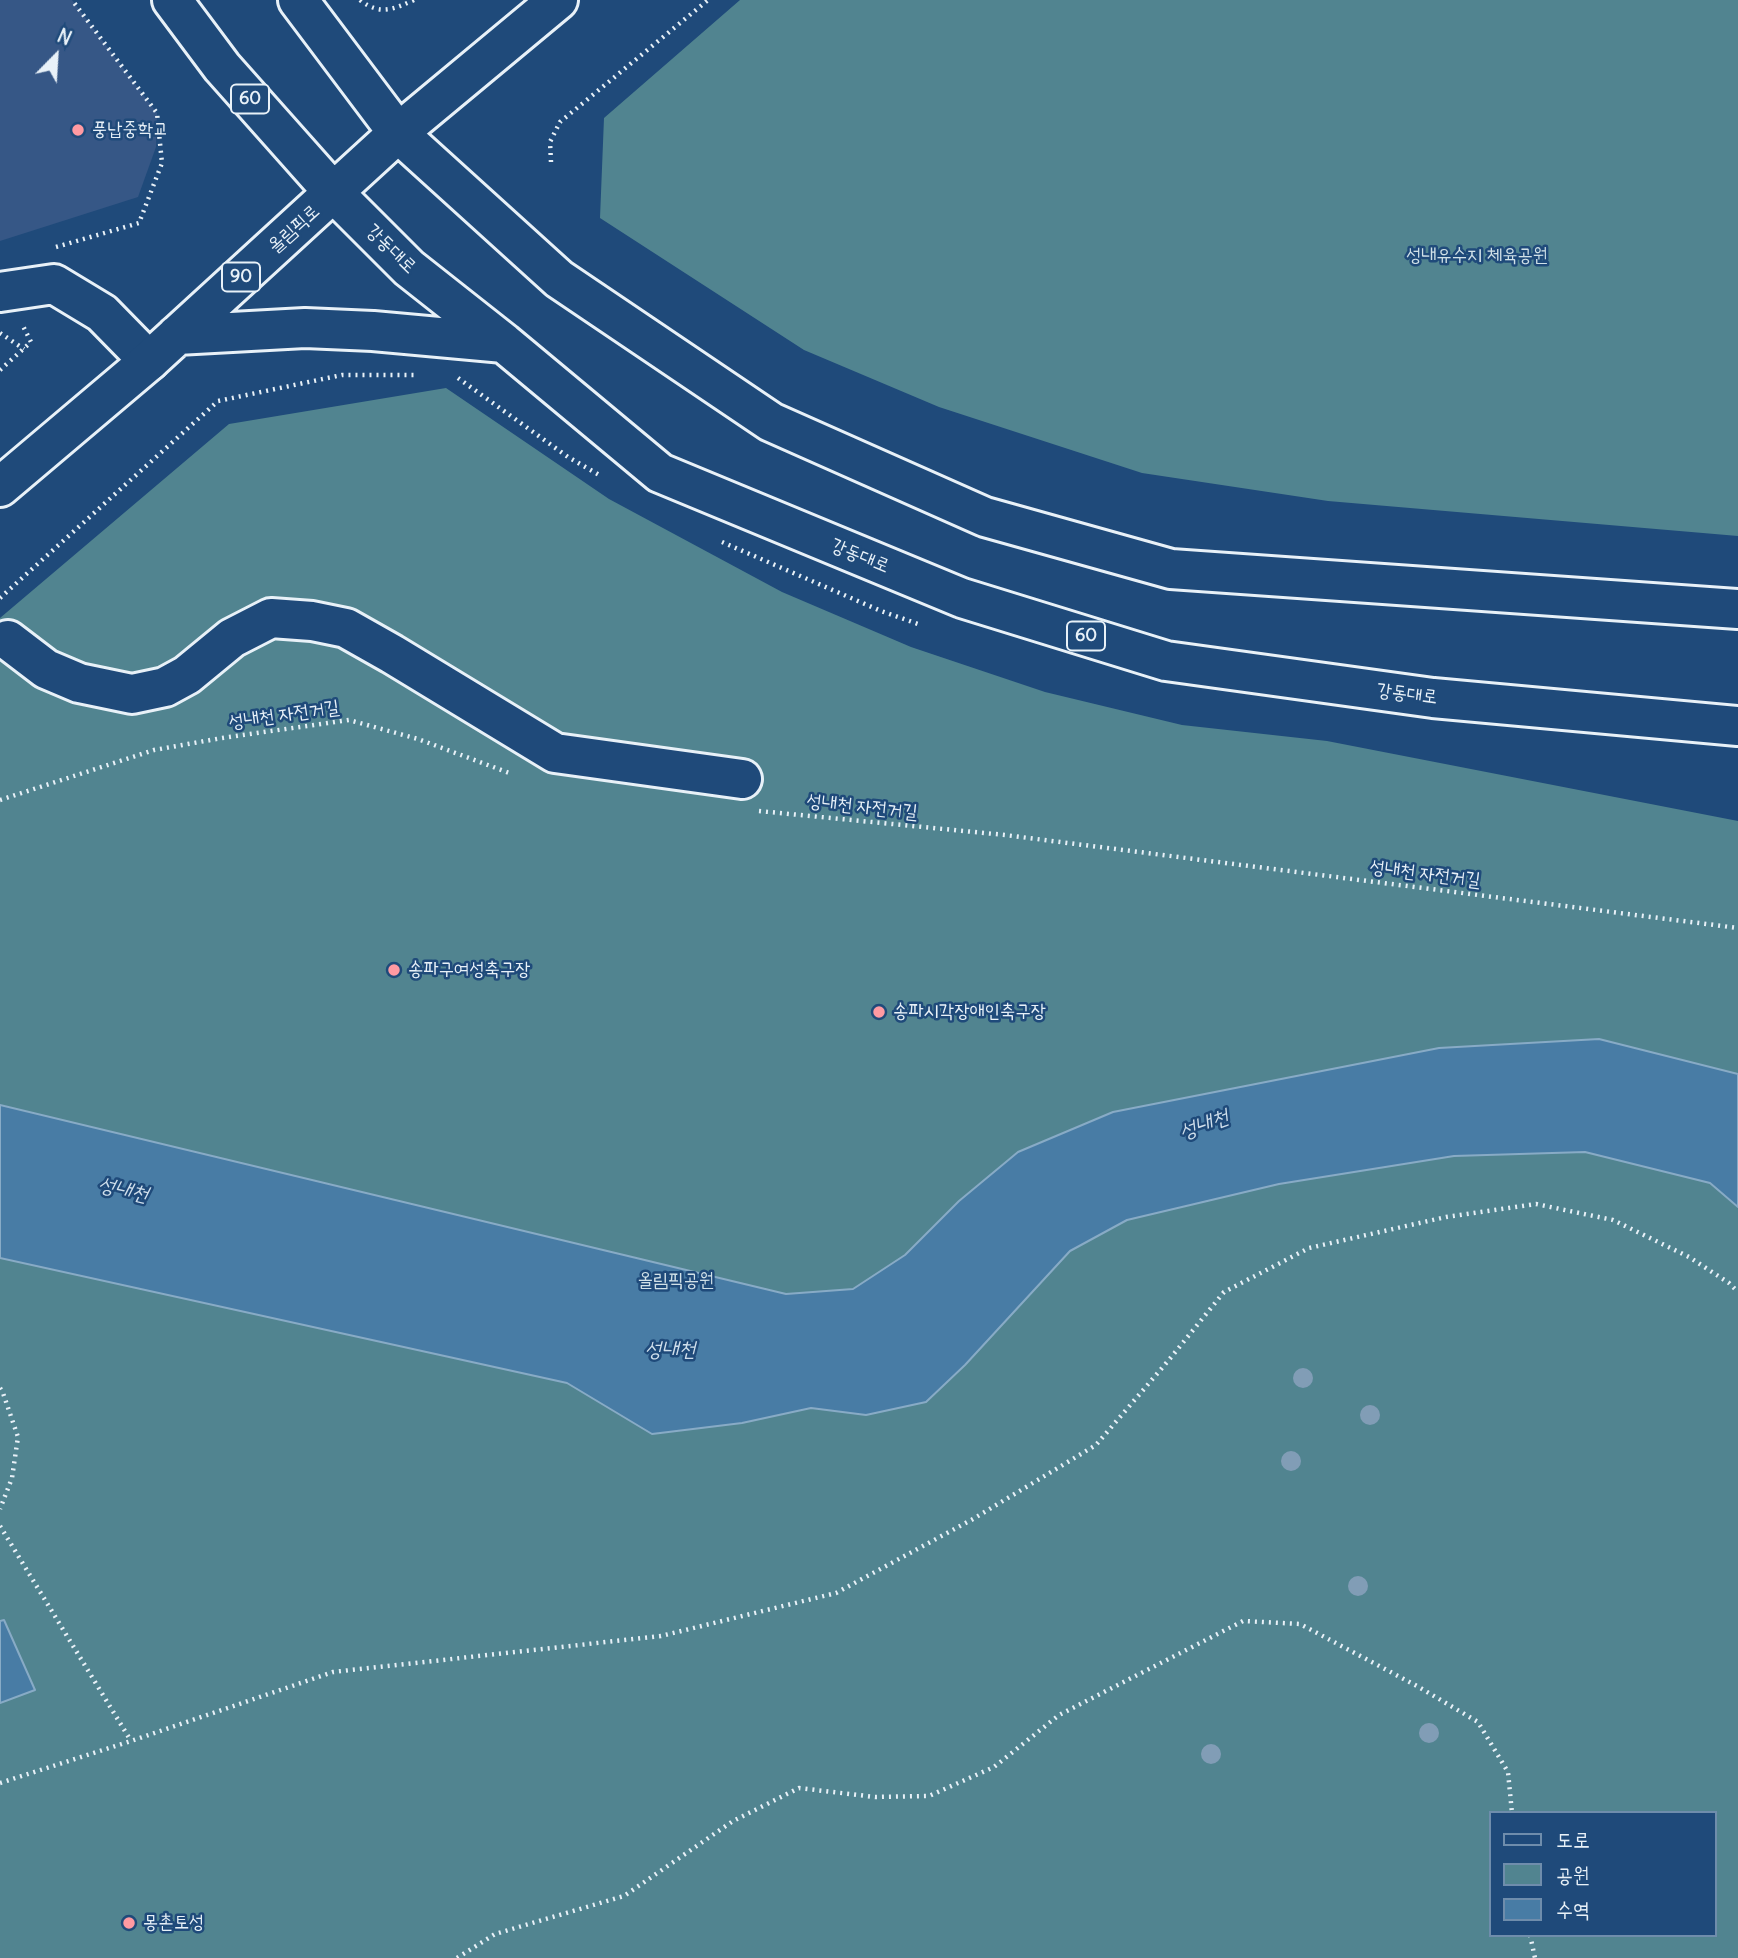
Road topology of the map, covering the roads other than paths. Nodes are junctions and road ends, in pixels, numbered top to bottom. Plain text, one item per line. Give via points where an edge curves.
1 (172, 0) edge
2 (298, 0) edge
3 (558, 0) edge
4 (398, 134) junction
5 (334, 193) junction
6 (0, 292) edge
7 (177, 335) junction
8 (504, 343) junction
9 (149, 361) junction
10 (0, 487) edge
11 (1738, 609) edge
12 (8, 640) dead end
13 (1738, 726) edge
14 (750, 795) road end

1 - 5 main road, 강동대로 / 60 via 222,67
2 - 4 main road
3 - 4 main road, 올림픽로 / 90
4 - 5 main road, 올림픽로 / 90
4 - 11 main road via 559,279 771,422 985,517 1171,569
5 - 7 main road, 올림픽로 / 90
5 - 8 main road, 강동대로 / 60 via 409,268
6 - 9 main road via 54,284 102,313
7 - 8 main road via 305,328
7 - 9 main road, 올림픽로 / 90
8 - 13 main road, 강동대로 / 60 via 660,473 962,598 1166,661 1433,698
9 - 10 main road, 올림픽로 / 90
12 - 14 main road via 46,669 79,683 132,694 165,687 187,675 232,638 271,618 313,621 346,628 555,753

